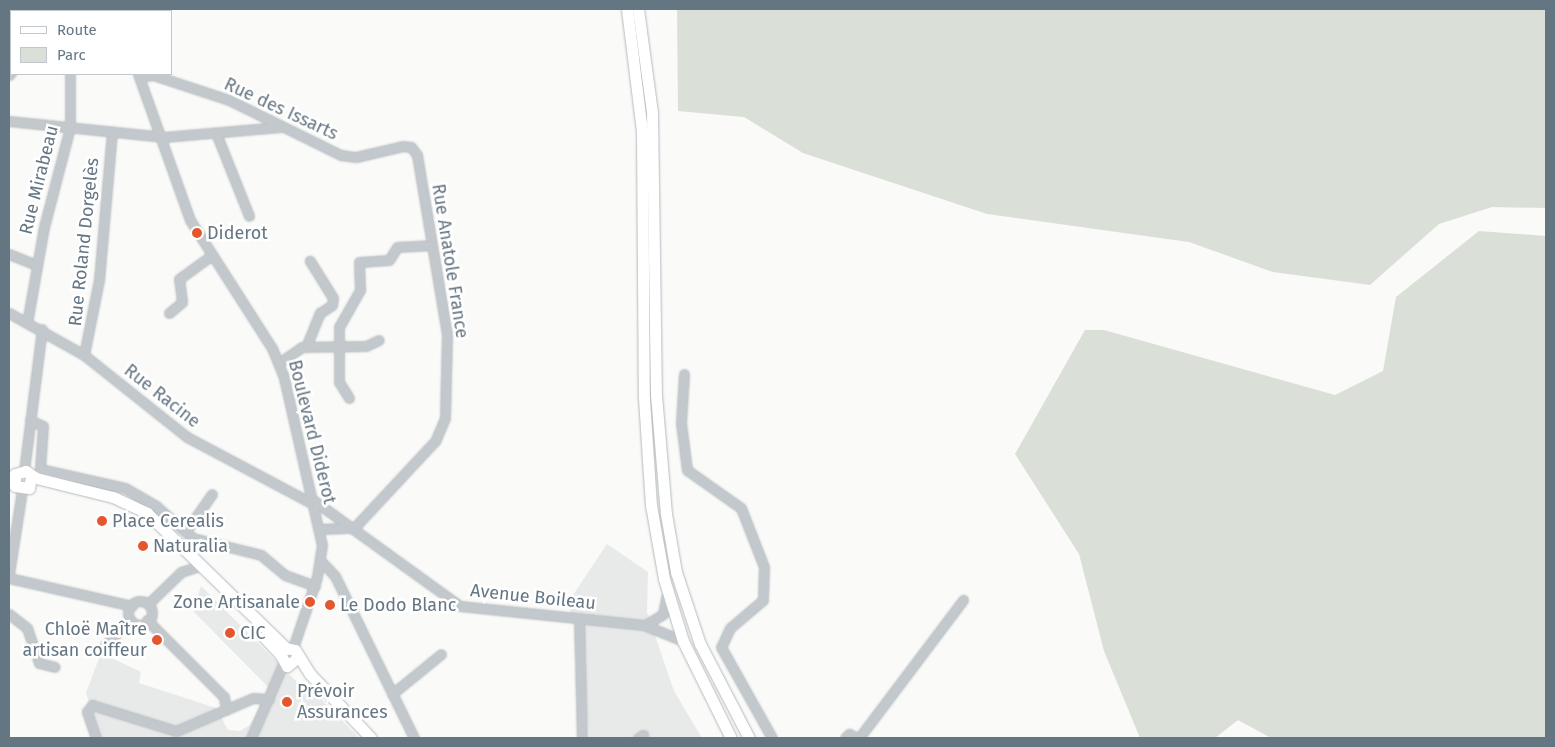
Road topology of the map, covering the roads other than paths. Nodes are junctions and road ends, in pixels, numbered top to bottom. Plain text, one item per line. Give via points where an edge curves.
1 (628, 9) edge
2 (638, 9) edge
3 (70, 75) edge
4 (138, 75) edge
5 (9, 122) edge
6 (70, 127) junction
7 (280, 127) junction
8 (112, 132) junction
9 (216, 133) junction
10 (160, 136) junction
11 (411, 147) joint
12 (249, 216) dead end
13 (430, 245) junction
14 (9, 254) edge
15 (211, 256) junction
16 (310, 261) dead end
17 (36, 265) junction
18 (9, 313) edge
19 (168, 313) dead end
20 (28, 323) junction
21 (42, 329) junction
22 (379, 340) dead end
23 (306, 347) junction
24 (340, 347) junction
25 (84, 355) junction
26 (279, 363) junction
27 (684, 374) dead end
28 (349, 398) dead end
29 (30, 420) junction
30 (19, 479) edge
31 (212, 494) dead end
32 (313, 500) junction
33 (335, 516) junction
34 (354, 528) junction
35 (319, 529) junction
36 (334, 529) junction
37 (186, 531) junction
38 (322, 545) junction
39 (320, 560) junction
40 (196, 568) junction
41 (9, 574) edge
42 (9, 578) edge
43 (315, 586) junction
44 (667, 594) junction
45 (963, 600) dead end
46 (149, 603) junction
47 (132, 606) junction
48 (9, 614) edge
49 (579, 619) junction
50 (148, 620) junction
51 (130, 622) junction
52 (644, 625) junction
53 (682, 641) junction
54 (105, 645) dead end
55 (441, 654) dead end
56 (288, 656) junction
57 (55, 667) dead end
58 (711, 669) junction
59 (392, 694) junction
60 (269, 699) junction
61 (226, 710) junction
62 (96, 738) edge
63 (251, 738) edge
64 (364, 738) edge
65 (371, 738) edge
66 (414, 738) edge
67 (582, 738) edge
68 (731, 738) edge
69 (749, 738) edge
70 (758, 738) edge
71 (772, 738) edge
72 (845, 738) edge
73 (859, 738) edge

1 - 44 main road via 642,132 646,452 656,538
2 - 58 main road via 652,113 659,458 676,572
3 - 6 street, Rue Mirabeau
4 - 7 street, Rue des Issarts via 154,75 229,100
4 - 10 street, Boulevard Diderot
5 - 6 street
6 - 8 street
6 - 17 street, Rue Mirabeau
7 - 9 street
7 - 11 street, Rue des Issarts via 356,158
8 - 10 street
8 - 25 street, Rue Roland Dorgelès via 99,280
9 - 10 street
9 - 12 street
10 - 15 street, Boulevard Diderot via 184,207
11 - 13 street, Rue Anatole France via 417,155
13 - 24 street via 397,248 389,260 360,262 360,290 339,327
13 - 34 street, Rue Anatole France via 447,334 445,418 434,441
14 - 17 street
15 - 19 street via 179,279 182,302
15 - 26 street, Boulevard Diderot
16 - 23 street via 333,298 332,305 320,313
17 - 20 street, Rue Mirabeau
18 - 20 street, Rue Racine
20 - 21 street, Rue Racine
21 - 25 street, Rue Racine
21 - 29 street
22 - 24 street via 366,346
23 - 24 street
23 - 26 street
24 - 28 street via 339,382
25 - 32 street, Rue Racine via 186,437 300,497
26 - 32 street, Boulevard Diderot
27 - 71 street via 681,423 687,470 741,508 764,568 763,600 730,628 721,647
29 - 30 street
29 - 37 street via 44,426 40,469 125,488
30 - 40 main road via 132,510 161,531
30 - 41 street
30 - 56 main road via 113,497 147,513
31 - 37 street
32 - 33 street, Rue Racine
32 - 35 street, Boulevard Diderot
33 - 34 street, Avenue Boileau
33 - 35 street via 323,521
34 - 36 street
34 - 49 street, Avenue Boileau via 460,606 515,608
35 - 36 street
35 - 38 street, Boulevard Diderot
36 - 38 street
37 - 43 street via 193,538 261,555 285,575
38 - 39 street, Boulevard Diderot
39 - 43 street, Boulevard Diderot
39 - 59 street via 335,576
40 - 46 street via 181,572
40 - 56 main road
42 - 47 street
43 - 56 street, Boulevard Diderot
44 - 52 street via 660,618
44 - 53 main road
45 - 73 street
46 - 47 street via 139,600
46 - 50 street via 152,611
47 - 51 street
48 - 57 street via 27,628 40,663
49 - 52 street, Avenue Boileau
49 - 67 street
50 - 51 street via 138,625
50 - 61 street via 224,697
51 - 54 street
52 - 53 street, Avenue Boileau
53 - 68 main road
55 - 59 street
56 - 60 street, Boulevard Diderot
56 - 64 main road
56 - 65 main road
58 - 69 main road
58 - 70 main road
59 - 66 street
60 - 61 street via 253,698
60 - 63 street, Boulevard Diderot
61 - 62 street via 176,731 92,705 87,712
72 - 73 street via 849,734

